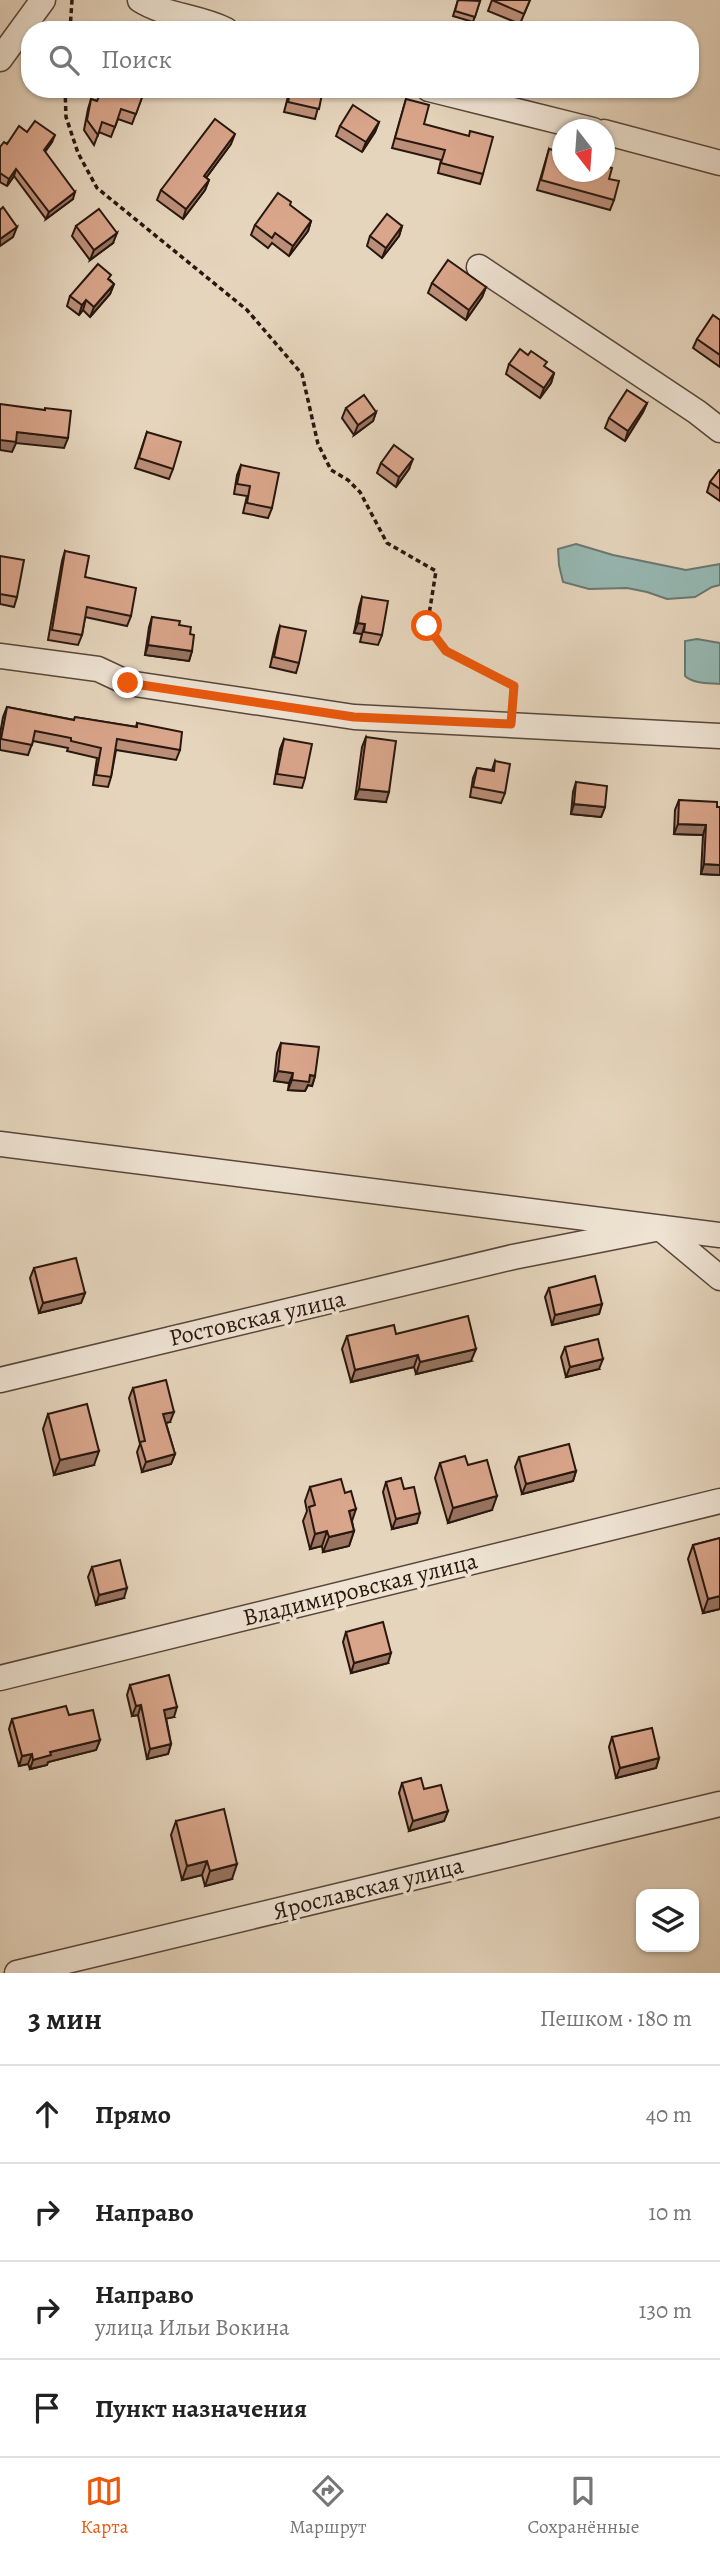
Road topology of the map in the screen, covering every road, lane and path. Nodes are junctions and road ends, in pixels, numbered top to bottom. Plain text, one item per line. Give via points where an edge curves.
1 (43, 0) edge
2 (72, 0) edge
3 (140, 0) edge
4 (28, 21) edge
5 (71, 21) edge
6 (209, 21) edge
7 (21, 30) edge
8 (0, 59) edge
9 (65, 98) edge
10 (465, 98) edge
11 (552, 120) edge
12 (615, 135) edge
13 (720, 163) edge
14 (479, 267) dead end
15 (720, 430) edge
16 (0, 656) edge
17 (511, 724) junction
18 (720, 736) edge
19 (0, 1144) edge
20 (660, 1227) junction
21 (720, 1235) edge
22 (720, 1278) edge
23 (0, 1380) edge
24 (720, 1501) edge
25 (0, 1678) edge
26 (720, 1804) edge
27 (17, 1973) edge

1 - 4 street
2 - 5 path
3 - 6 street
7 - 8 street
9 - 17 path via 66,117 78,153 97,188 247,310 302,374 318,444 331,470 360,492 387,543 436,571 427,626 446,651 514,686
10 - 11 street
12 - 13 street
14 - 15 street
16 - 17 street via 98,669 128,683 354,717
17 - 18 street
19 - 20 street
20 - 21 street
20 - 22 street
20 - 23 street, Ростовская улица via 513,1257
24 - 25 street, Владимировская улица
26 - 27 street, Ярославская улица

